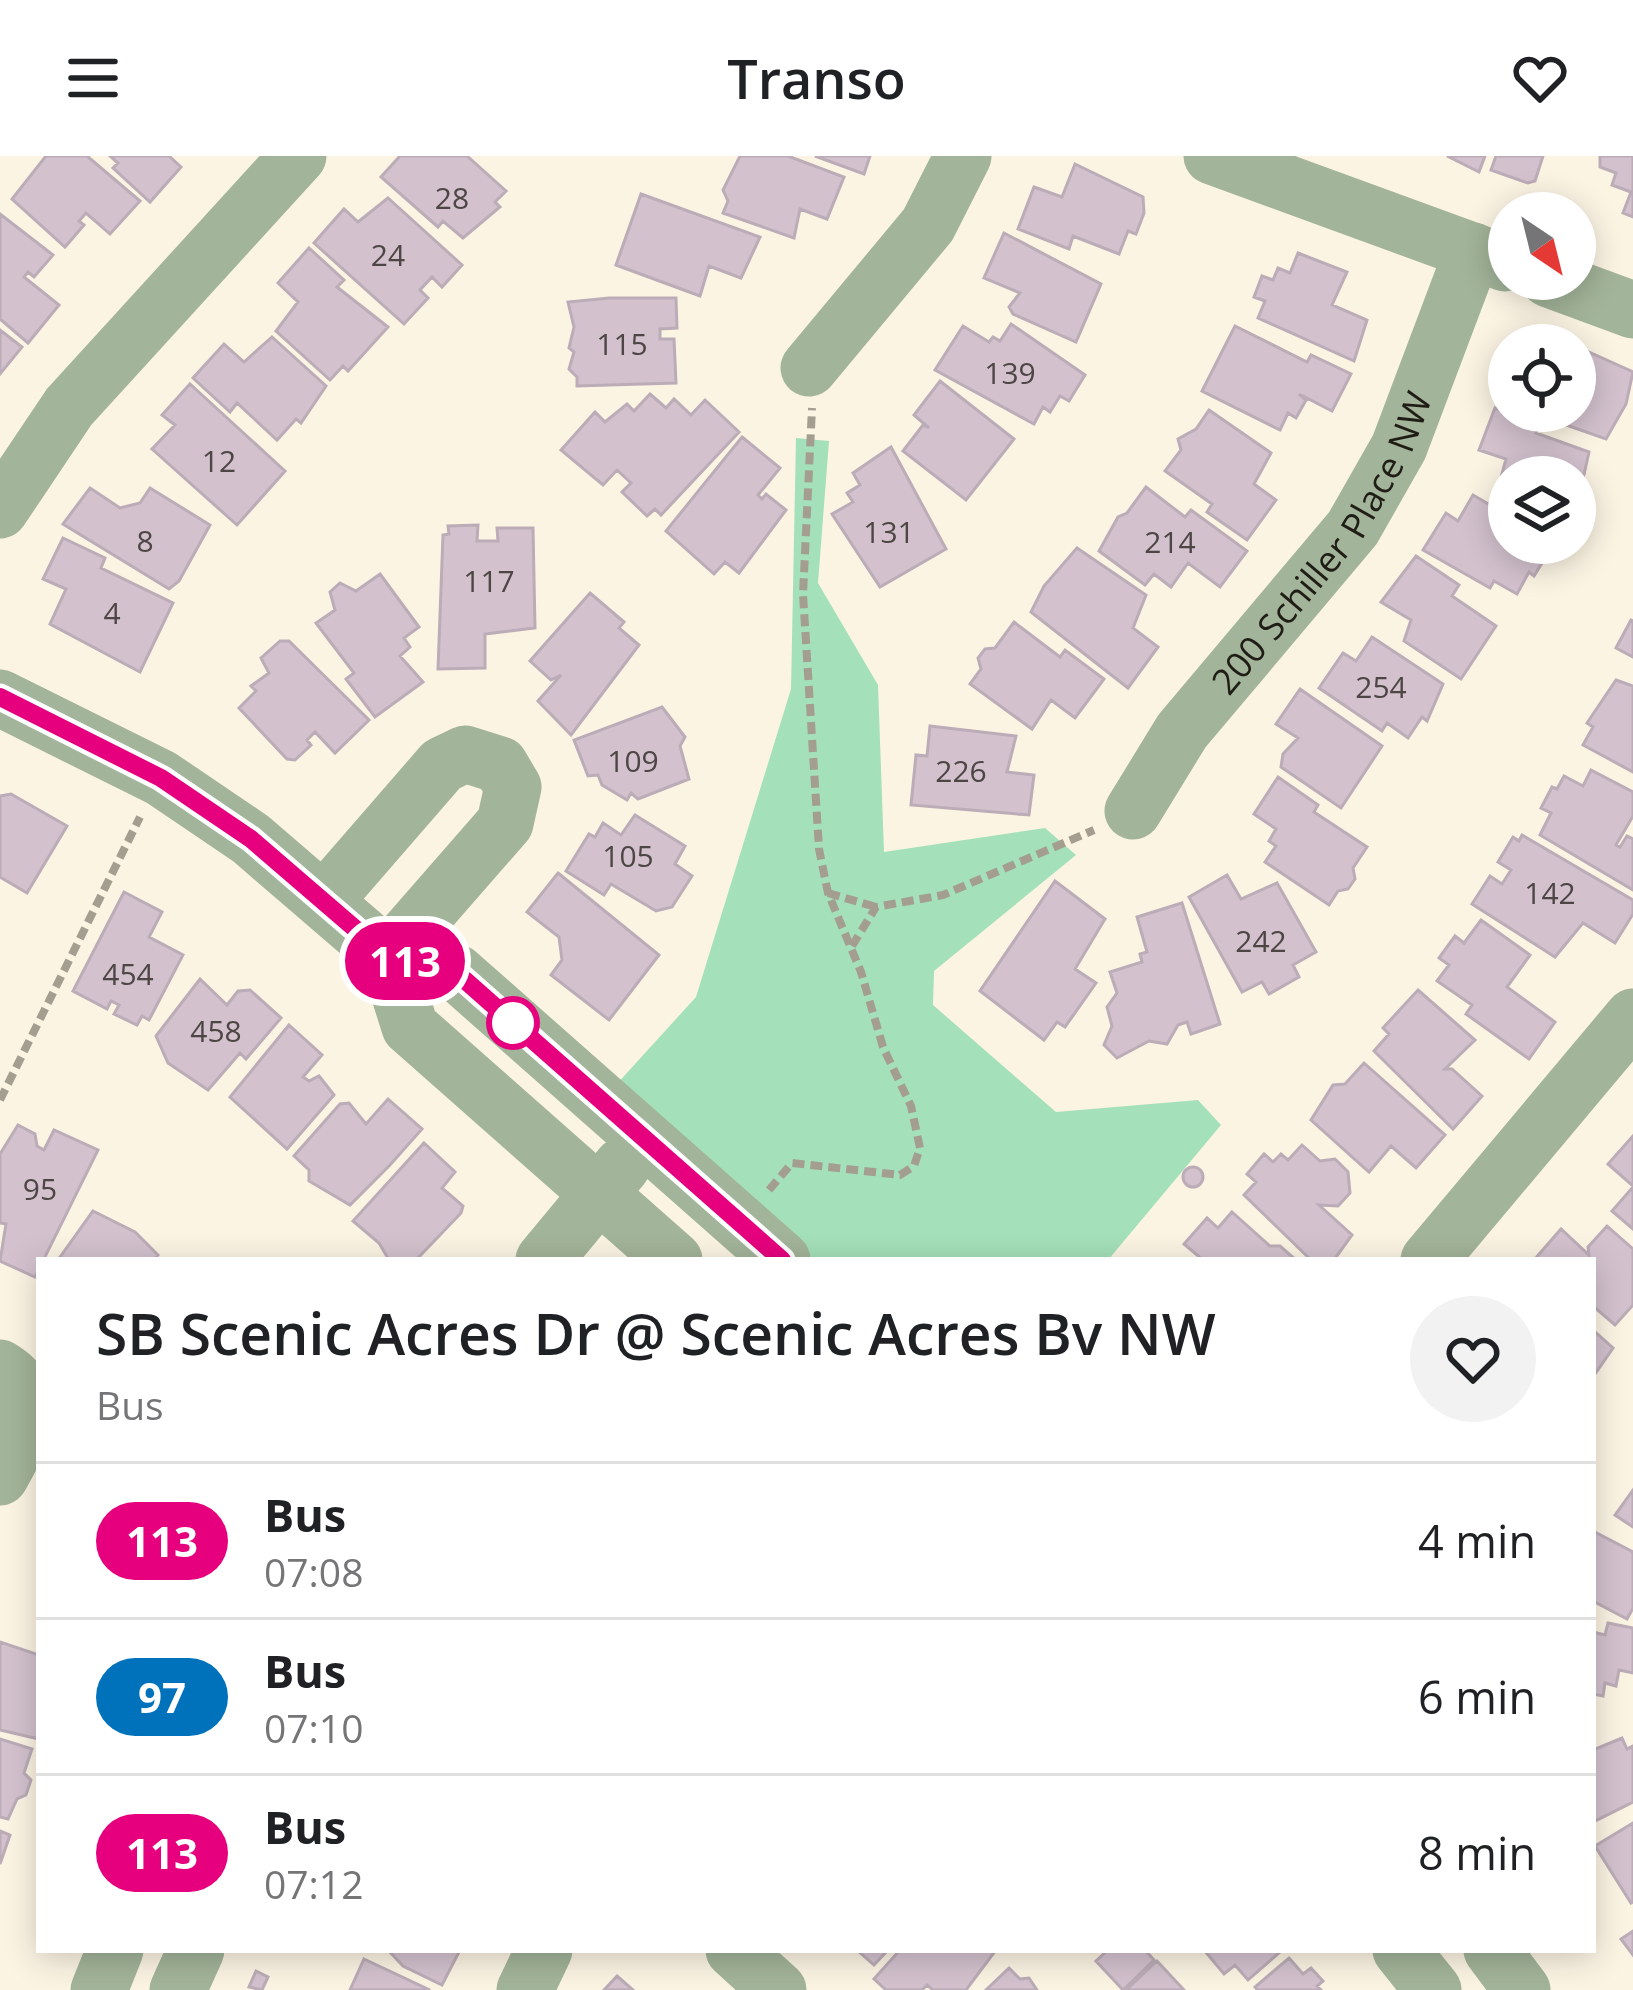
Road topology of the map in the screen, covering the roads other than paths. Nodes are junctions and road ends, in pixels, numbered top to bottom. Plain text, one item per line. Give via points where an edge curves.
1 (298, 156) edge
2 (963, 156) edge
3 (1212, 156) edge
4 (1488, 257) edge
5 (1488, 264) edge
6 (1596, 296) edge
7 (1633, 310) edge
8 (809, 368) road end
9 (0, 511) edge
10 (0, 698) edge
11 (1133, 811) road end
12 (324, 901) junction
13 (388, 957) junction
14 (1633, 1017) edge
15 (644, 1139) junction
16 (700, 1189) junction
17 (599, 1194) junction
18 (658, 1255) edge
19 (546, 1257) edge
20 (779, 1257) edge
21 (1432, 1257) edge
22 (0, 1368) edge
23 (0, 1478) edge
24 (115, 1953) edge
25 (195, 1953) edge
26 (543, 1953) edge
27 (737, 1953) edge
28 (1403, 1953) edge
29 (1494, 1953) edge
30 (99, 1990) edge
31 (178, 1990) edge
32 (525, 1990) edge
33 (778, 1990) edge
34 (1433, 1990) edge
35 (1522, 1990) edge

1 - 9 street via 69,407
2 - 8 street via 928,225
3 - 4 street
5 - 11 street, 200 Schiller Place NW via 1353,528 1182,731
6 - 7 street
10 - 12 street via 161,778
12 - 13 street
12 - 13 street via 442,765 464,754 500,765 514,799 506,823
13 - 15 street via 458,974
13 - 17 street via 410,1027
14 - 21 street
15 - 16 street
15 - 17 street
16 - 18 street
16 - 20 street
17 - 18 street
17 - 19 street
22 - 23 street via 17,1382 29,1412
24 - 30 street
25 - 31 street
26 - 32 street
27 - 33 street
28 - 34 street
29 - 35 street

